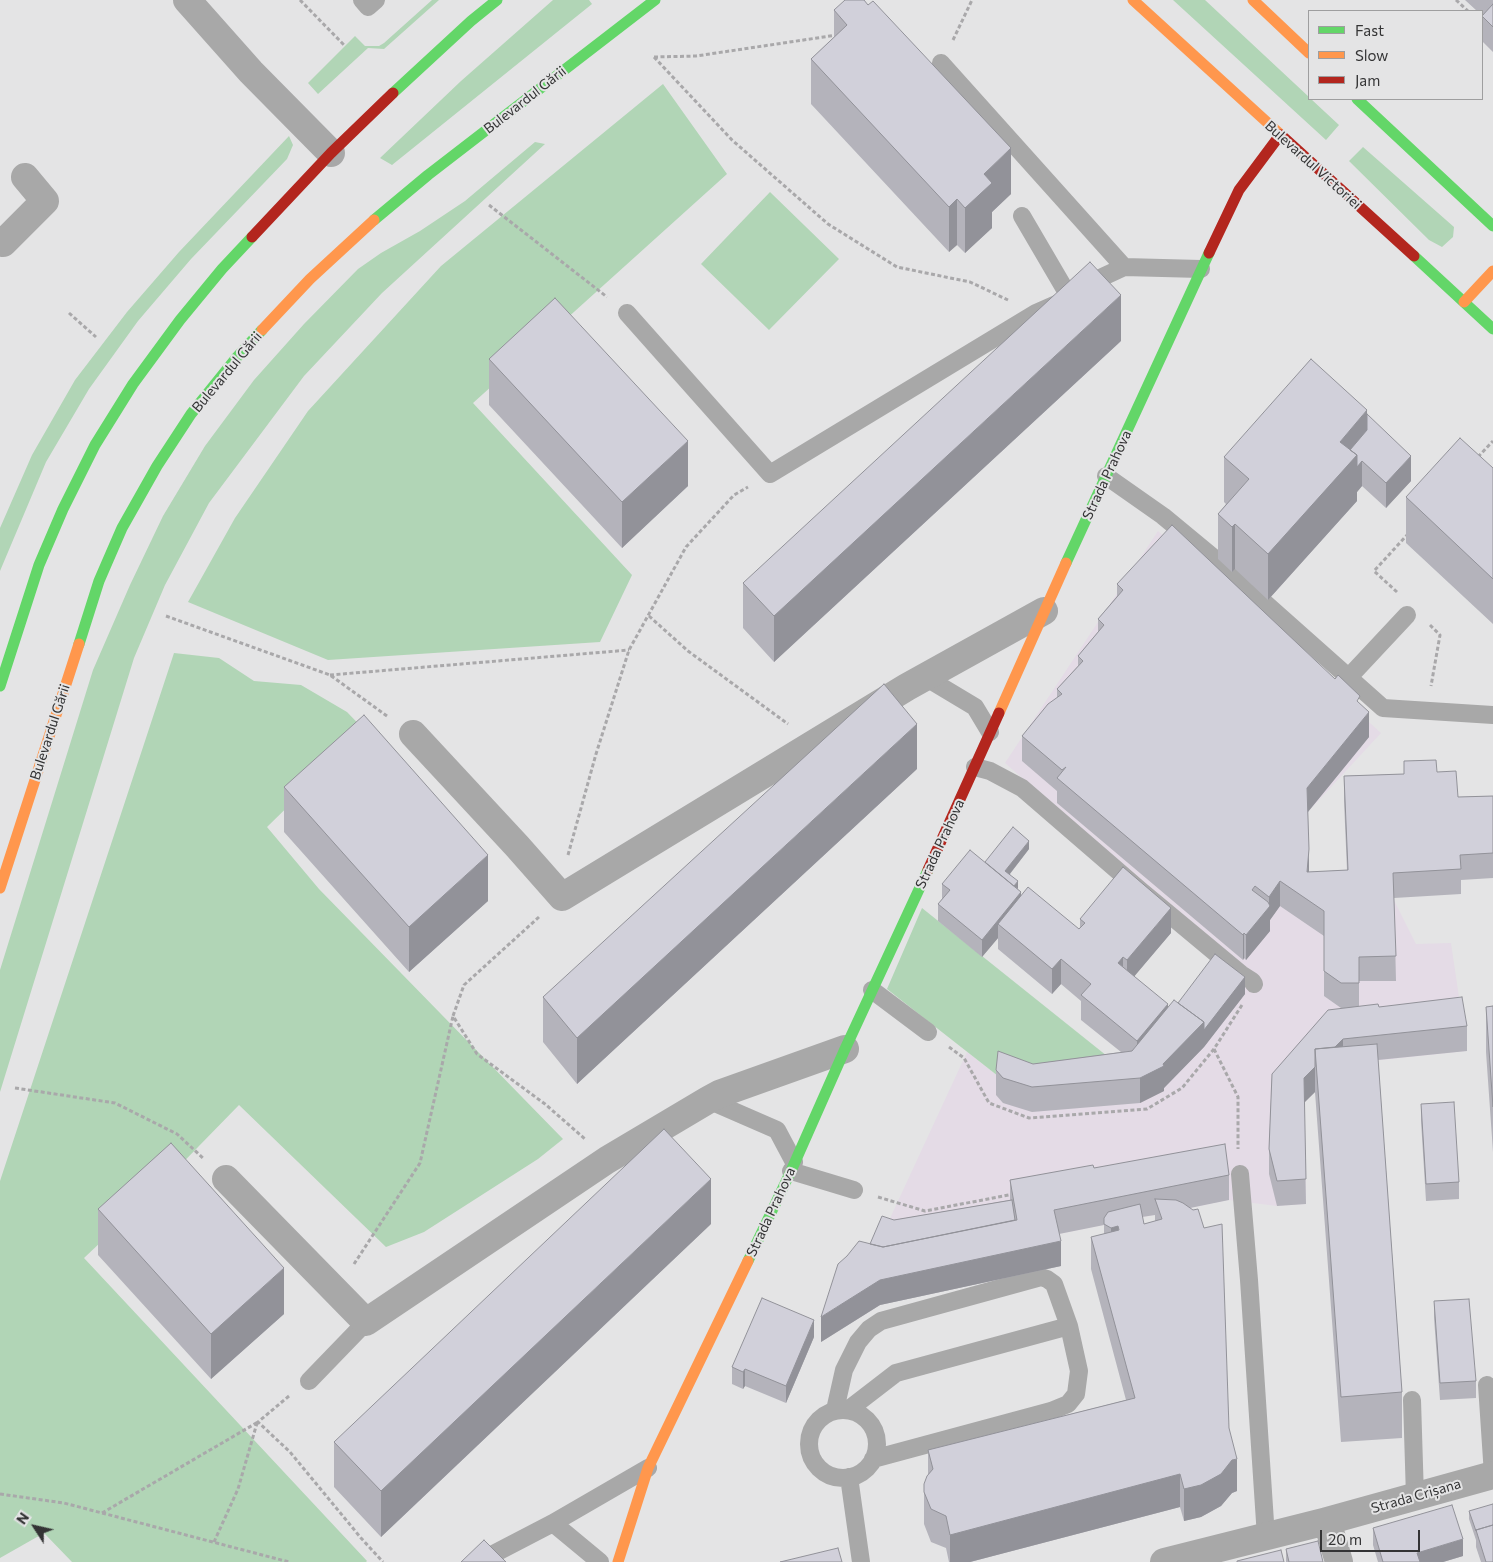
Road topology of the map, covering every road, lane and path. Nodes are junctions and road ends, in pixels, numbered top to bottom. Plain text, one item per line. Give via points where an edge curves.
1 (187, 0) edge
2 (300, 0) edge
3 (362, 0) edge
4 (376, 0) edge
5 (497, 0) edge
6 (655, 0) edge
7 (972, 0) edge
8 (1134, 0) edge
9 (1253, 0) edge
10 (1456, 0) edge
11 (1467, 10) edge
12 (841, 34) edge
13 (346, 46) dead end
14 (1308, 52) edge
15 (941, 63) joint
16 (1357, 100) edge
17 (1280, 135) junction
18 (331, 153) junction
19 (25, 177) dead end
20 (489, 205) dead end
21 (1022, 216) dead end
22 (1493, 226) edge
23 (0, 240) edge
24 (1124, 267) junction
25 (1201, 269) junction
26 (1493, 272) edge
27 (1070, 298) junction
28 (1464, 302) junction
29 (69, 313) dead end
30 (627, 313) joint
31 (1036, 313) junction
32 (1493, 329) edge
33 (96, 337) dead end
34 (1493, 441) edge
35 (1473, 462) edge
36 (770, 474) junction
37 (1106, 476) junction
38 (1414, 527) edge
39 (1400, 596) dead end
40 (1044, 611) junction
41 (648, 615) junction
42 (1407, 615) dead end
43 (166, 616) dead end
44 (1427, 622) dead end
45 (629, 650) junction
46 (330, 675) junction
47 (925, 677) junction
48 (1349, 677) junction
49 (0, 686) edge
50 (1426, 711) junction
51 (1493, 715) edge
52 (990, 732) junction
53 (413, 734) joint
54 (814, 743) junction
55 (974, 767) junction
56 (0, 888) edge
57 (572, 891) junction
58 (1254, 984) joint
59 (872, 990) junction
60 (453, 1016) junction
61 (928, 1032) joint
62 (845, 1049) junction
63 (1214, 1049) junction
64 (15, 1088) dead end
65 (708, 1100) junction
66 (1238, 1152) dead end
67 (608, 1160) junction
68 (793, 1166) junction
69 (1240, 1174) dead end
70 (226, 1179) joint
71 (854, 1190) joint
72 (1022, 1193) edge
73 (336, 1292) junction
74 (366, 1322) junction
75 (1069, 1326) junction
76 (309, 1381) joint
77 (1488, 1385) dead end
78 (1412, 1400) dead end
79 (841, 1410) junction
80 (258, 1422) junction
81 (873, 1459) junction
82 (648, 1468) junction
83 (1493, 1475) edge
84 (849, 1478) junction
85 (0, 1494) edge
86 (1415, 1497) junction
87 (102, 1513) junction
88 (1327, 1521) junction
89 (553, 1523) junction
90 (1266, 1537) junction
91 (214, 1542) junction
92 (290, 1562) edge
93 (383, 1562) edge
94 (478, 1562) edge
95 (600, 1562) edge
96 (618, 1562) edge
97 (861, 1562) edge
98 (1164, 1562) edge
99 (1339, 1562) edge

1 - 18 street via 251,72
2 - 13 path
3 - 4 lane via 368,6
5 - 18 main road via 401,85
6 - 56 main road, Bulevardul Gării via 428,175 365,228 310,279 243,350 191,414 122,528 99,581
7 - 15 path
8 - 17 main road, Bulevardul Victoriei
9 - 14 main road
10 - 11 path
12 - 31 path via 696,56 654,57 732,140 828,224 898,267 970,282
15 - 24 lane
16 - 22 main road
17 - 25 main road, Strada Prahova via 1239,190
17 - 28 main road, Bulevardul Victoriei
18 - 49 main road via 222,269 180,320 95,445 39,565
19 - 23 street via 45,201 3,243
20 - 30 path
21 - 27 lane
24 - 25 lane
24 - 27 lane via 1096,280
25 - 37 main road, Strada Prahova
26 - 28 main road
27 - 31 lane
28 - 32 main road, Bulevardul Victoriei
29 - 33 path
30 - 36 lane
31 - 36 lane
34 - 35 path
36 - 41 path via 734,495 686,546
37 - 40 main road, Strada Prahova
37 - 48 lane via 1178,528
38 - 39 path via 1374,571
40 - 47 street
40 - 52 main road, Strada Prahova
41 - 45 path
41 - 54 path via 688,651
42 - 48 lane
43 - 46 path
44 - 50 path via 1440,635
45 - 46 path
45 - 57 path via 566,862
46 - 53 path
47 - 52 lane via 975,707
47 - 54 street
48 - 50 lane via 1383,708
50 - 51 lane
52 - 55 main road, Strada Prahova
53 - 57 street via 517,846
54 - 57 street
55 - 58 lane via 990,771 1022,788
55 - 59 main road, Strada Prahova
57 - 60 path via 464,985
58 - 63 path
59 - 61 lane
59 - 62 main road, Strada Prahova
60 - 67 path via 477,1054 545,1104
60 - 73 path via 420,1164
61 - 63 path via 964,1058 989,1103 1029,1118 1147,1109 1182,1088
62 - 65 street
62 - 68 main road, Strada Prahova
63 - 66 path via 1238,1097
64 - 70 path via 115,1103 177,1134
65 - 67 street
65 - 68 lane via 776,1130
67 - 74 street
68 - 71 lane
68 - 82 main road, Strada Prahova
69 - 90 lane
70 - 73 street
71 - 72 path via 926,1211
73 - 74 street
74 - 76 lane
75 - 79 lane via 896,1373
75 - 79 lane via 1054,1284 1041,1278 881,1321 858,1342 844,1370
75 - 81 lane via 1079,1371 1076,1394 1068,1404
76 - 80 path
77 - 83 lane
78 - 86 lane
79 - 81 lane via 862,1415 872,1426 877,1448
79 - 84 lane via 828,1412 818,1420 810,1432 808,1445 810,1456 822,1471 833,1477
80 - 87 path
80 - 91 path via 238,1489
80 - 93 path via 290,1452
81 - 84 lane via 861,1473
82 - 89 lane
82 - 96 main road, Strada Prahova
83 - 86 street, Strada Crișana
84 - 97 lane
85 - 87 path via 64,1503
86 - 88 street, Strada Crișana
87 - 91 path
88 - 90 street, Strada Crișana
88 - 99 street
89 - 94 lane
89 - 95 lane
90 - 98 street, Strada Crișana
91 - 92 path

